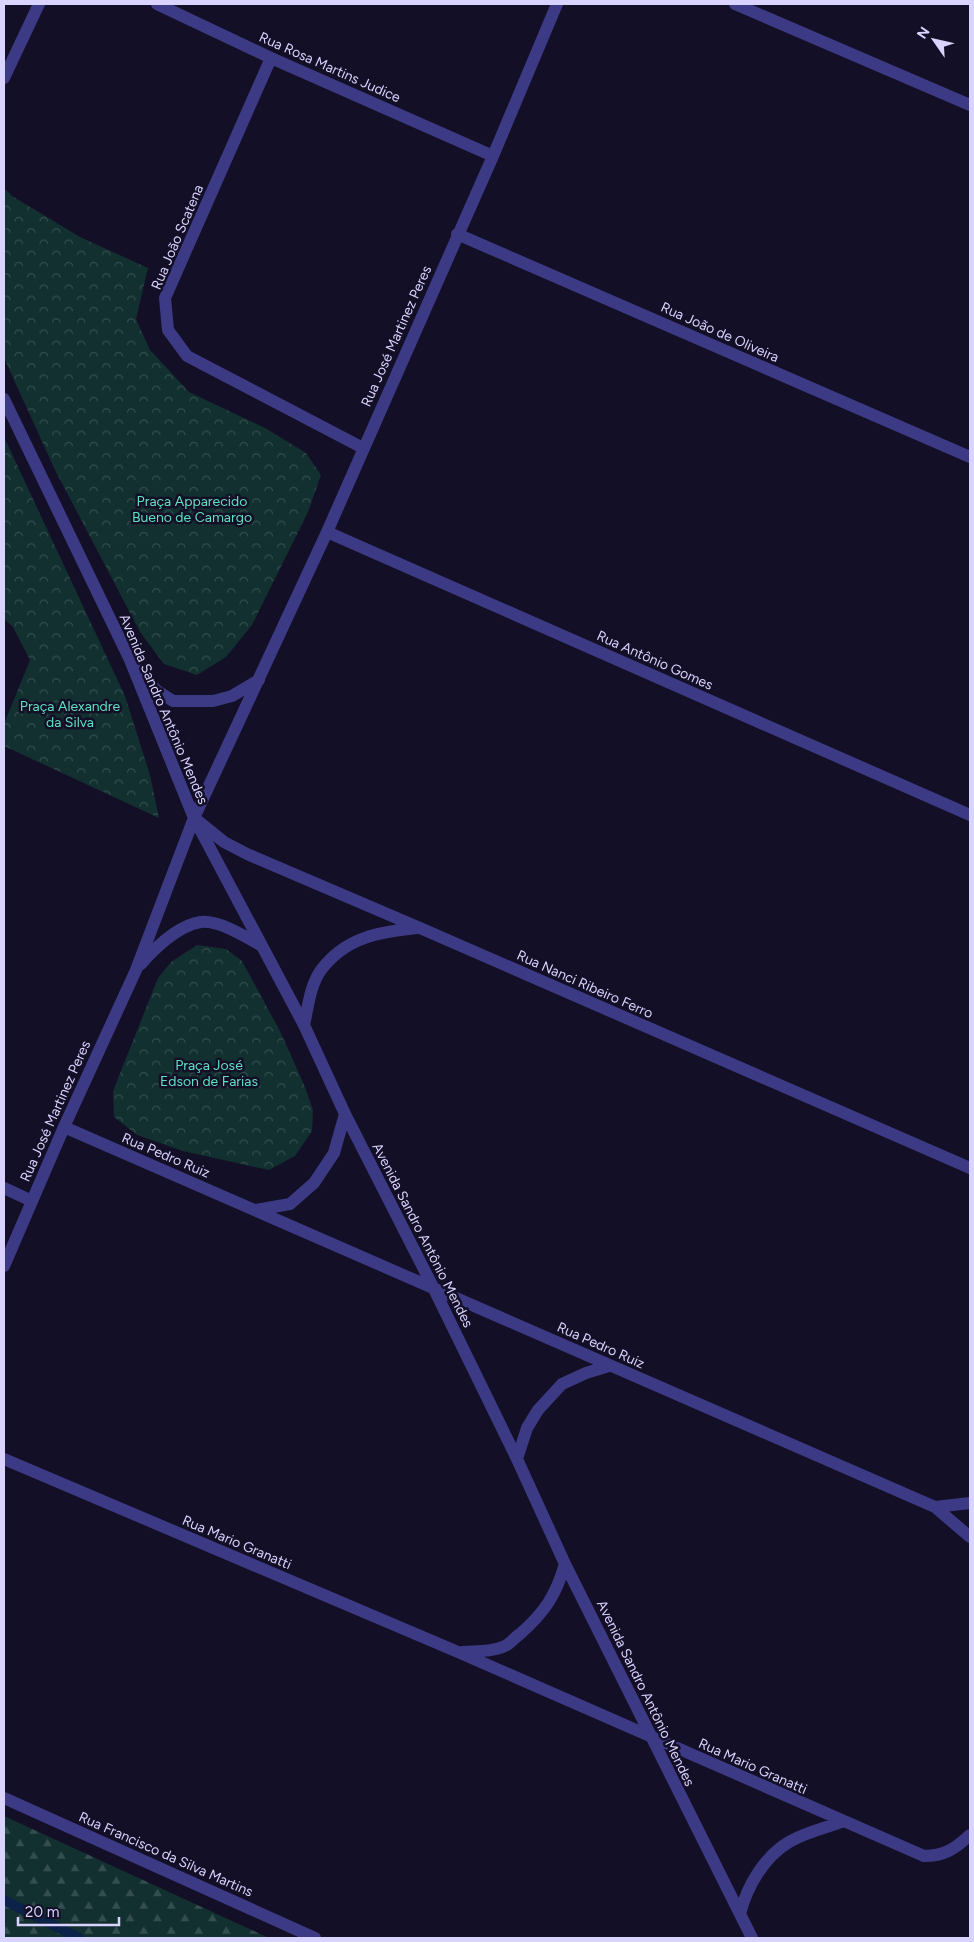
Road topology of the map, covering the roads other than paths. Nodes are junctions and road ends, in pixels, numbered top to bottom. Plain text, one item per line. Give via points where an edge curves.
1 (39, 4) edge
2 (157, 4) edge
3 (557, 4) edge
4 (735, 4) edge
5 (271, 58) junction
6 (4, 78) edge
7 (970, 105) edge
8 (493, 156) junction
9 (458, 234) junction
10 (4, 399) edge
11 (363, 448) junction
12 (970, 457) edge
13 (327, 532) junction
14 (130, 660) junction
15 (259, 680) junction
16 (970, 815) edge
17 (194, 818) junction
18 (420, 928) junction
19 (262, 946) junction
20 (136, 970) junction
21 (304, 1025) junction
22 (345, 1114) junction
23 (64, 1127) junction
24 (970, 1168) edge
25 (4, 1188) edge
26 (32, 1201) junction
27 (256, 1210) junction
28 (4, 1266) edge
29 (434, 1289) junction
30 (609, 1366) junction
31 (4, 1459) edge
32 (517, 1459) junction
33 (970, 1503) edge
34 (934, 1507) junction
35 (970, 1537) edge
36 (565, 1564) junction
37 (458, 1652) junction
38 (651, 1737) junction
39 (4, 1798) edge
40 (844, 1822) junction
41 (970, 1835) edge
42 (740, 1914) junction
43 (315, 1938) edge
44 (752, 1938) edge

1 - 6 street
2 - 5 street, Rua Rosa Martins Judice
3 - 8 street, Rua José Martinez Peres
4 - 7 street
5 - 8 street, Rua Rosa Martins Judice
5 - 11 street, Rua João Scatena via 165,298 168,330 187,356
8 - 9 street, Rua José Martinez Peres
9 - 11 street, Rua José Martinez Peres
9 - 12 street, Rua João de Oliveira
10 - 14 street, Avenida Sandro Antônio Mendes
11 - 13 street, Rua José Martinez Peres
13 - 15 street, Rua José Martinez Peres
13 - 16 street, Rua Antônio Gomes
14 - 15 street via 156,690 174,701 213,701 232,696
14 - 17 street, Avenida Sandro Antônio Mendes
15 - 17 street, Rua José Martinez Peres
17 - 18 street, Rua Nanci Ribeiro Ferro via 224,842 247,854
17 - 19 street, Avenida Sandro Antônio Mendes
17 - 20 street, Rua José Martinez Peres
18 - 21 street via 361,938 340,951 321,971 312,990
18 - 24 street, Rua Nanci Ribeiro Ferro
19 - 20 street, Rua José Martinez Peres via 236,932 201,922 168,938
19 - 21 street, Avenida Sandro Antônio Mendes
20 - 23 street, Rua José Martinez Peres
21 - 22 street, Avenida Sandro Antônio Mendes
22 - 27 street via 334,1153 314,1182 290,1204
22 - 29 street, Avenida Sandro Antônio Mendes
23 - 26 street, Rua José Martinez Peres
23 - 27 street, Rua Pedro Ruiz
25 - 26 street
26 - 28 street, Rua José Martinez Peres
27 - 29 street, Rua Pedro Ruiz
29 - 30 street, Rua Pedro Ruiz
29 - 32 street, Avenida Sandro Antônio Mendes
30 - 32 street via 562,1384 538,1410 527,1428
30 - 34 street, Rua Pedro Ruiz
31 - 37 street, Rua Mario Granatti
32 - 36 street, Avenida Sandro Antônio Mendes
33 - 34 street, Rua Pedro Ruiz
34 - 35 street, Rua Pedro Ruiz
36 - 37 street, Rua Mario Granatti via 549,1604 505,1646 487,1651
36 - 38 street, Avenida Sandro Antônio Mendes
37 - 38 street, Rua Mario Granatti
38 - 40 street, Rua Mario Granatti
38 - 42 street, Avenida Sandro Antônio Mendes
39 - 43 street, Rua Francisco da Silva Martins
40 - 41 street, Rua Mario Granatti via 924,1856 938,1856 950,1851
40 - 42 street via 790,1841 774,1853 745,1894
42 - 44 street, Avenida Sandro Antônio Mendes

